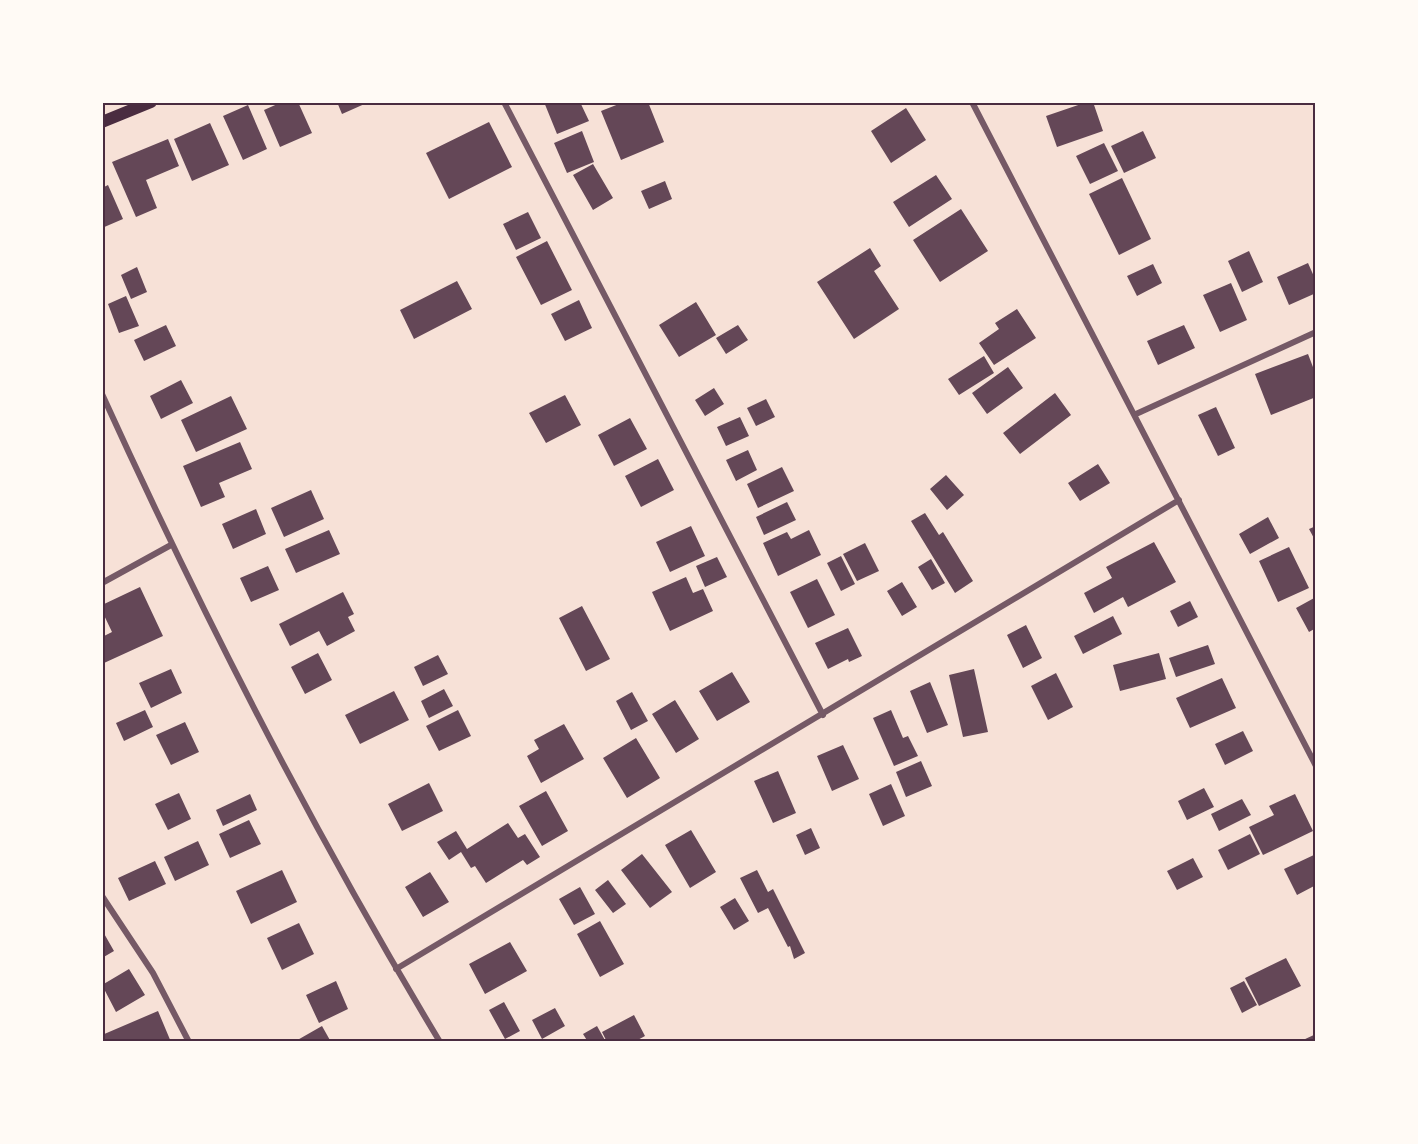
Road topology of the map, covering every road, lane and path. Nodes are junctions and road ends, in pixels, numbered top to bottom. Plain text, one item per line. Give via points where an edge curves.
1 (151, 102) edge
2 (504, 102) edge
3 (972, 102) edge
4 (102, 122) edge
5 (1316, 332) edge
6 (102, 394) edge
7 (1136, 414) junction
8 (1179, 500) junction
9 (171, 545) junction
10 (102, 583) edge
11 (823, 715) junction
12 (1316, 766) edge
13 (102, 896) edge
14 (396, 969) junction
15 (189, 1042) edge
16 (440, 1042) edge

1 - 4 main road
2 - 11 street
3 - 7 street
5 - 7 street
6 - 9 street
7 - 8 street
8 - 11 street
8 - 12 street
9 - 10 street
9 - 14 street via 261,724
11 - 14 street
13 - 15 street via 153,973
14 - 16 street

